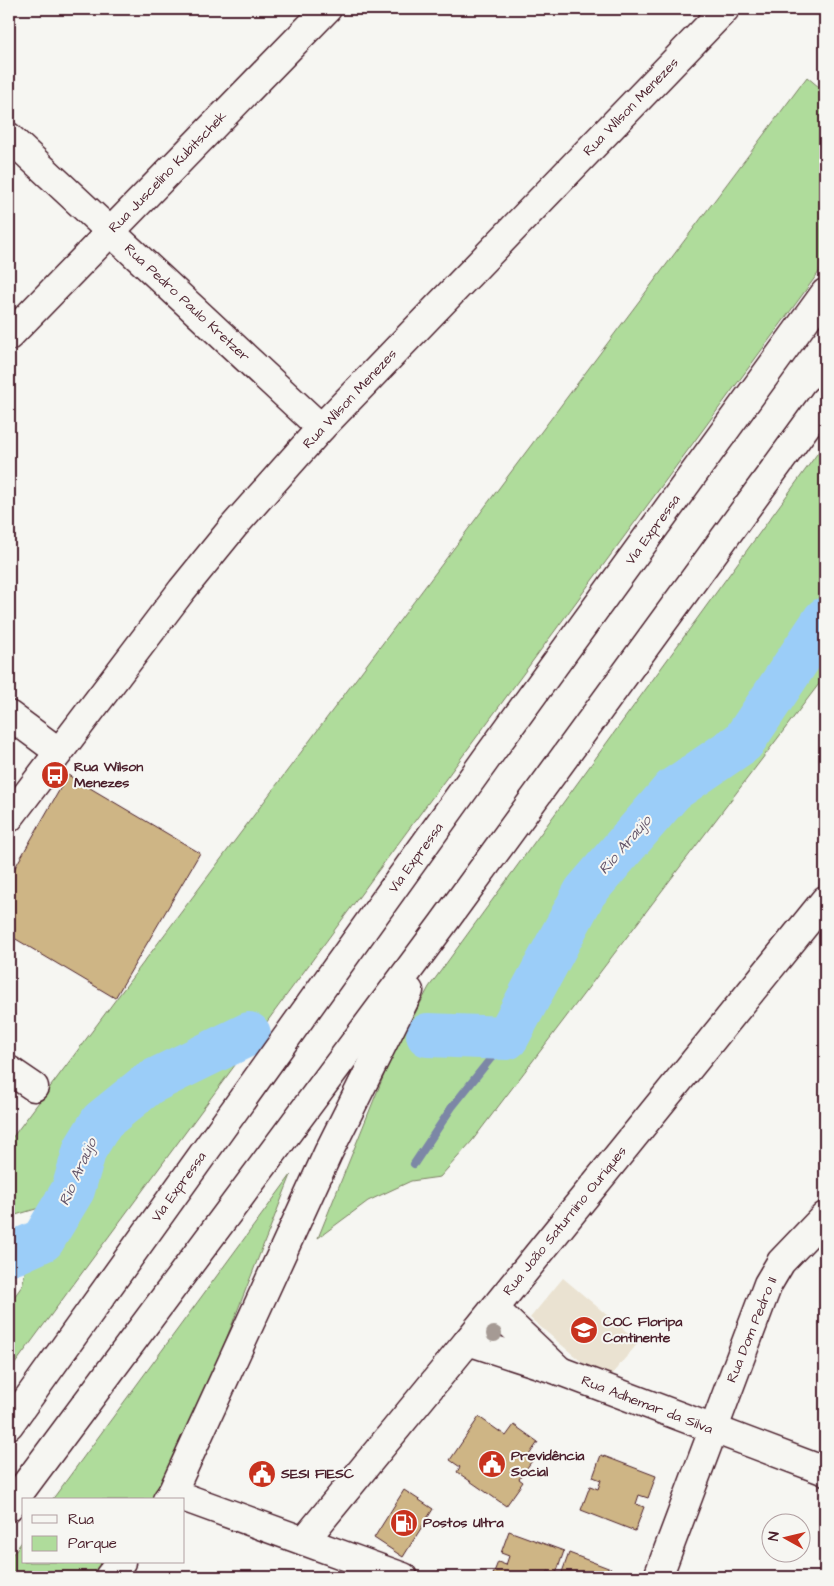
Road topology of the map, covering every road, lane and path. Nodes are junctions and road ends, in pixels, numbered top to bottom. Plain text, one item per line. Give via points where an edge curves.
1 (327, 9) edge
2 (725, 9) edge
3 (9, 137) edge
4 (110, 232) junction
5 (825, 293) edge
6 (9, 336) edge
7 (825, 400) edge
8 (321, 428) junction
9 (9, 715) edge
10 (59, 752) junction
11 (9, 818) edge
12 (825, 900) edge
13 (442, 925) junction
14 (9, 1070) edge
15 (34, 1087) dead end
16 (825, 1216) edge
17 (501, 1315) dead end
18 (468, 1341) junction
19 (560, 1371) junction
20 (9, 1424) edge
21 (713, 1430) junction
22 (825, 1471) edge
23 (170, 1496) edge
24 (185, 1501) edge
25 (9, 1507) edge
26 (304, 1541) junction
27 (119, 1564) edge
28 (109, 1577) edge
29 (403, 1577) edge
30 (658, 1577) edge

1 - 4 main road, Rua Juscelino Kubitschek
2 - 8 main road, Rua Wilson Menezes
3 - 4 main road, Rua Pedro Paulo Kretzer
4 - 6 main road, Rua Juscelino Kubitschek
4 - 8 main road, Rua Pedro Paulo Kretzer
5 - 20 main road, Via Expressa
7 - 13 main road
8 - 10 main road, Rua Wilson Menezes via 182,590
9 - 10 main road
10 - 11 main road, Rua Wilson Menezes
12 - 18 main road, Rua João Saturnino Ouriques
13 - 23 main road via 328,1153
13 - 25 main road
14 - 15 main road
16 - 21 main road, Rua Dom Pedro II via 781,1262 768,1284
17 - 19 main road
18 - 19 main road, Rua Adhemar da Silva
18 - 26 main road, Rua João Saturnino Ouriques
19 - 21 main road, Rua Adhemar da Silva
21 - 22 main road, Rua Adhemar da Silva
21 - 30 main road, Rua Dom Pedro II
24 - 26 main road
26 - 29 main road
27 - 28 main road

